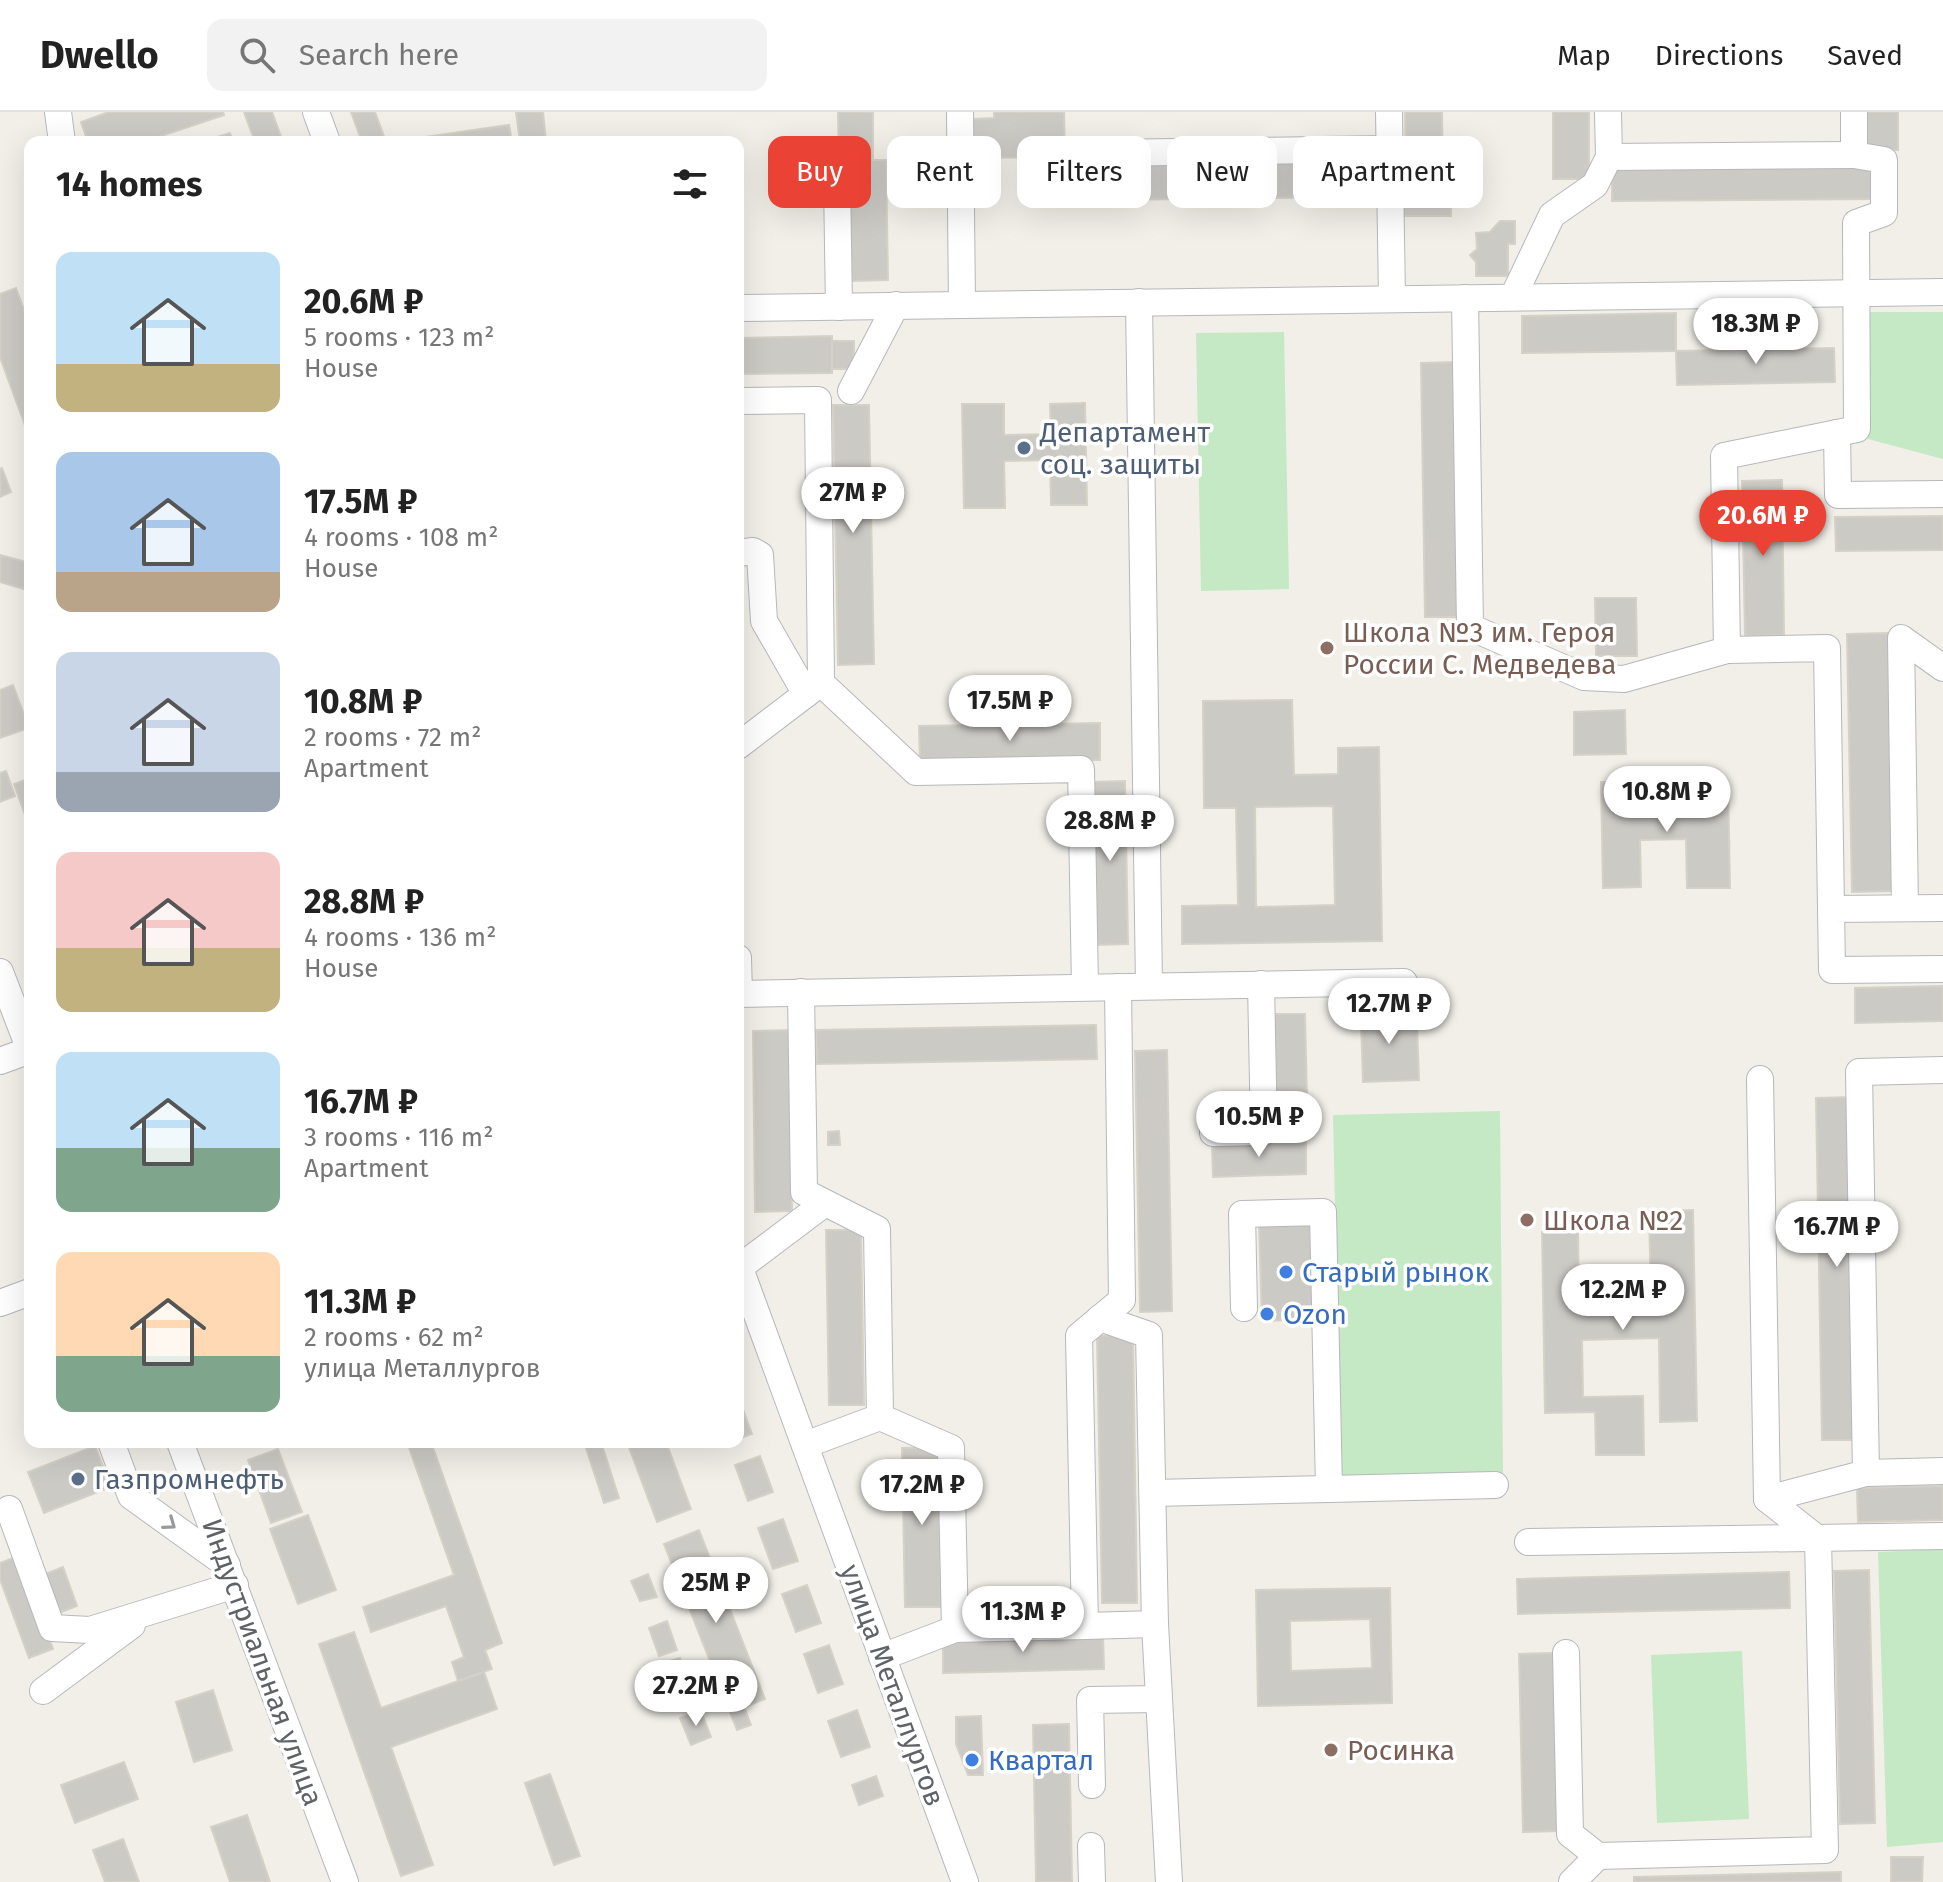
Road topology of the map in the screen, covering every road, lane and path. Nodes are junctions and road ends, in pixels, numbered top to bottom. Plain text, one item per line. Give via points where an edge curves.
1 (58, 112) edge
2 (316, 112) edge
3 (960, 112) edge
4 (1389, 112) edge
5 (1608, 112) edge
6 (1854, 112) edge
7 (61, 136) edge
8 (325, 136) edge
9 (1390, 136) edge
10 (1293, 150) edge
11 (1151, 152) edge
12 (1854, 155) junction
13 (1609, 157) junction
14 (837, 208) edge
15 (1391, 208) edge
16 (1943, 292) edge
17 (1855, 293) junction
18 (1513, 297) junction
19 (1465, 298) junction
20 (1392, 299) junction
21 (1139, 302) junction
22 (896, 305) junction
23 (962, 305) junction
24 (839, 307) junction
25 (744, 308) edge
26 (851, 391) dead end
27 (744, 401) edge
28 (1837, 433) junction
29 (1943, 494) edge
30 (744, 552) edge
31 (1727, 650) junction
32 (1943, 668) edge
33 (813, 689) junction
34 (744, 741) edge
35 (1905, 908) junction
36 (1943, 908) edge
37 (1831, 909) junction
38 (1943, 969) edge
39 (0, 972) edge
40 (1404, 982) dead end
41 (1261, 984) junction
42 (1149, 986) junction
43 (1085, 987) junction
44 (1118, 987) junction
45 (801, 992) junction
46 (744, 994) edge
47 (24, 1034) edge
48 (24, 1052) edge
49 (0, 1061) edge
50 (1943, 1070) edge
51 (1760, 1079) dead end
52 (1213, 1133) dead end
53 (825, 1203) junction
54 (744, 1261) edge
55 (744, 1279) edge
56 (24, 1294) edge
57 (0, 1303) edge
58 (1244, 1308) dead end
59 (1100, 1318) junction
60 (880, 1417) junction
61 (805, 1445) junction
62 (113, 1448) edge
63 (182, 1448) edge
64 (1943, 1471) edge
65 (1866, 1473) junction
66 (1495, 1485) dead end
67 (1329, 1489) junction
68 (1153, 1493) junction
69 (1767, 1499) junction
70 (9, 1509) dead end
71 (1943, 1536) edge
72 (1818, 1539) junction
73 (1528, 1542) dead end
74 (231, 1575) junction
75 (152, 1611) junction
76 (1155, 1624) junction
77 (1085, 1626) junction
78 (955, 1629) junction
79 (1566, 1653) dead end
80 (882, 1657) junction
81 (43, 1691) dead end
82 (1158, 1699) junction
83 (1092, 1785) dead end
84 (1091, 1846) dead end
85 (1598, 1856) junction
86 (345, 1882) edge
87 (965, 1882) edge
88 (1092, 1882) edge
89 (1169, 1882) edge
90 (1572, 1882) edge

1 - 7 street
2 - 8 street
3 - 23 street
4 - 9 street
5 - 13 street
6 - 12 street
10 - 11 street
12 - 13 street
12 - 17 street via 1884,160 1884,213 1856,223
13 - 18 street via 1595,185 1552,215
14 - 24 street
15 - 20 street
16 - 17 street
17 - 18 street
17 - 28 street via 1857,429
18 - 19 street
19 - 20 street
19 - 31 street via 1470,627 1584,677 1624,679
20 - 21 street
21 - 23 street
21 - 42 street
22 - 23 street
22 - 24 street
22 - 26 street
24 - 25 street
27 - 33 street via 818,400
28 - 29 street via 1838,495
28 - 31 street via 1724,456
30 - 33 street via 753,551 763,561 764,621
31 - 37 street via 1827,648
32 - 35 street via 1901,638
33 - 34 street
33 - 43 street via 916,772 1081,769
35 - 36 street
35 - 37 street
37 - 38 street via 1832,970
39 - 47 street
40 - 41 street
41 - 42 street
41 - 52 street via 1264,1132
42 - 44 street
43 - 44 street
43 - 45 street
44 - 59 street via 1122,1300
45 - 46 street
45 - 53 street via 804,1192
48 - 49 street
50 - 65 street via 1859,1072
51 - 69 street
53 - 54 street
53 - 60 street via 877,1229
55 - 61 street, улица Металлургов
56 - 57 street
58 - 67 street via 1242,1214 1323,1212
59 - 68 street via 1149,1335
59 - 77 street via 1079,1336
60 - 61 street
60 - 78 street via 951,1448
61 - 80 street, улица Металлургов
62 -> 74 street via 131,1496
63 - 74 street, Индустриальная улица
64 - 65 street
65 - 69 street
66 - 67 street
67 - 68 street
68 - 76 street
69 - 72 street
70 - 75 street via 52,1628 90,1630
71 - 72 street
72 - 73 street
72 - 85 street via 1825,1850
74 - 75 street
74 - 86 street, Индустриальная улица
75 - 81 street
76 - 77 street
76 - 82 street
77 - 78 street
78 - 80 street
79 - 85 street via 1570,1834
80 - 87 street, улица Металлургов
82 - 83 street via 1090,1700
82 - 89 street
84 - 88 street
85 - 90 street

